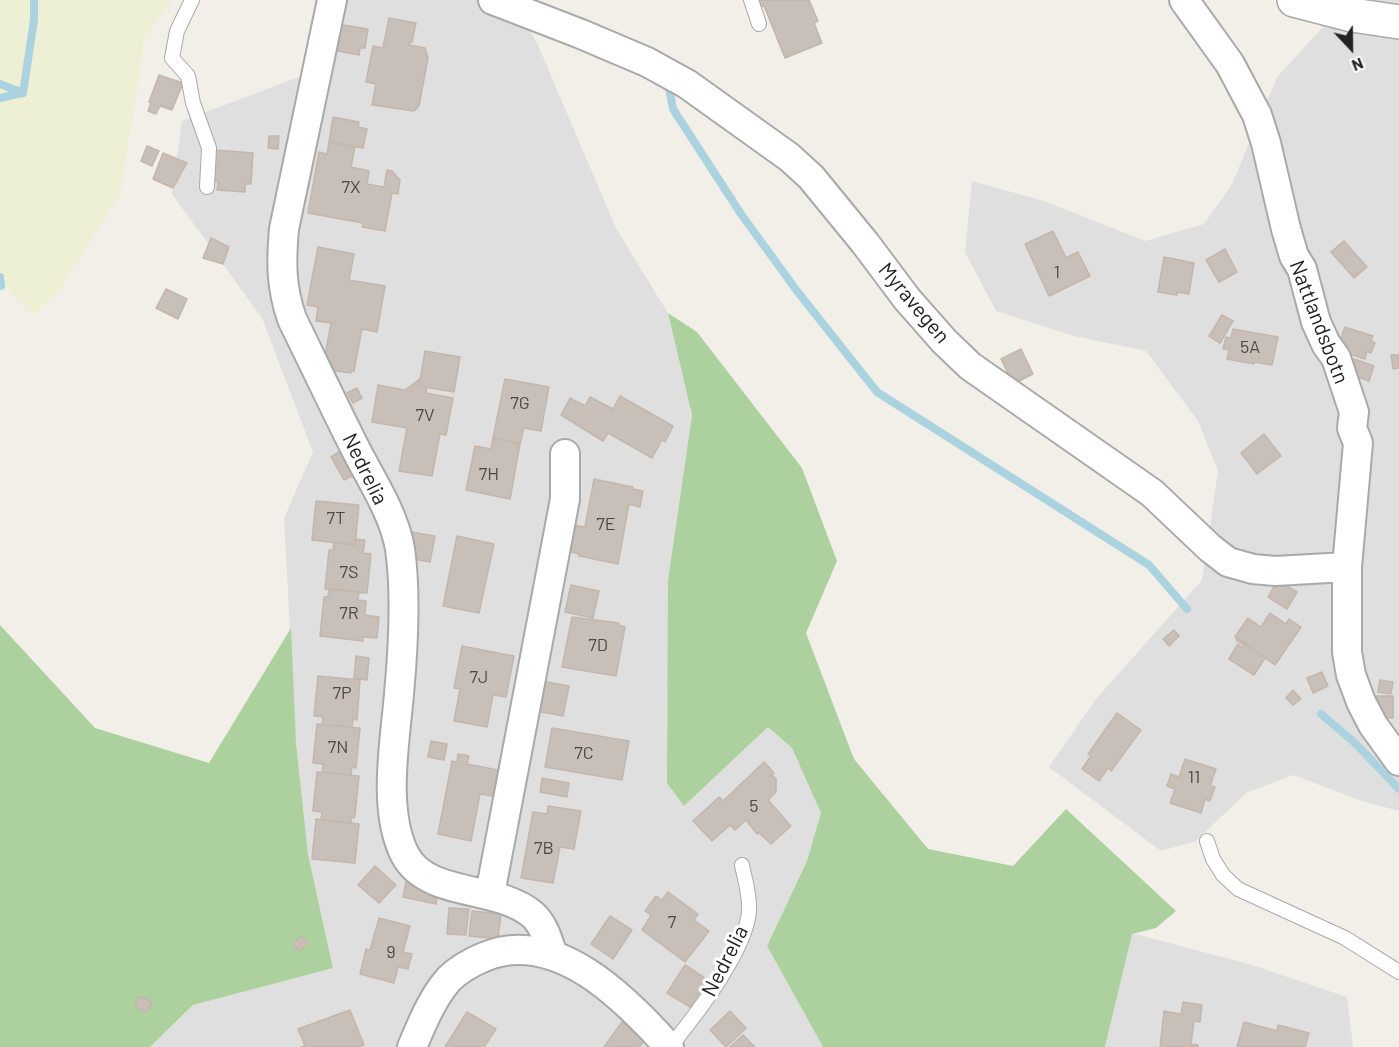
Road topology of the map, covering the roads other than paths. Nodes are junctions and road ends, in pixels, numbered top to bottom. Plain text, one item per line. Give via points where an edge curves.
1 (192, 0) edge
2 (332, 0) edge
3 (493, 0) edge
4 (751, 0) edge
5 (1184, 0) edge
6 (1300, 1) edge
7 (1399, 22) edge
8 (759, 24) dead end
9 (207, 187) dead end
10 (565, 454) dead end
11 (1347, 567) junction
12 (1399, 760) edge
13 (1207, 841) dead end
14 (742, 865) dead end
15 (490, 894) junction
16 (553, 955) junction
17 (1399, 972) edge
18 (412, 1047) edge
19 (670, 1047) edge

1 - 9 lane via 177,31 172,58 188,76 209,148
2 - 15 street, Nedrelia via 284,229 284,295 292,320 383,502 399,547 401,670 393,772 398,836 418,872 444,885
3 - 11 street, Myravegen via 647,62 687,84 789,157 811,177 906,299 970,366 1152,493 1228,562 1275,571
4 - 8 lane
5 - 11 street, Nattlandsbotn via 1230,64 1257,115 1294,256 1302,269 1316,322 1336,358 1354,412 1352,428 1358,443
6 - 7 street
10 - 15 street via 565,499
11 - 12 street, Nattlandsbotn via 1347,652 1352,675 1373,725
13 - 17 lane via 1223,875 1238,889 1345,938
14 - 19 lane, Nedrelia via 749,913 738,945 700,1009
15 - 16 street, Nedrelia via 533,915 543,927
16 - 18 street, Nedrelia via 521,950 493,953 472,962 450,979 430,1006
16 - 19 street, Nedrelia via 579,967 626,1002

